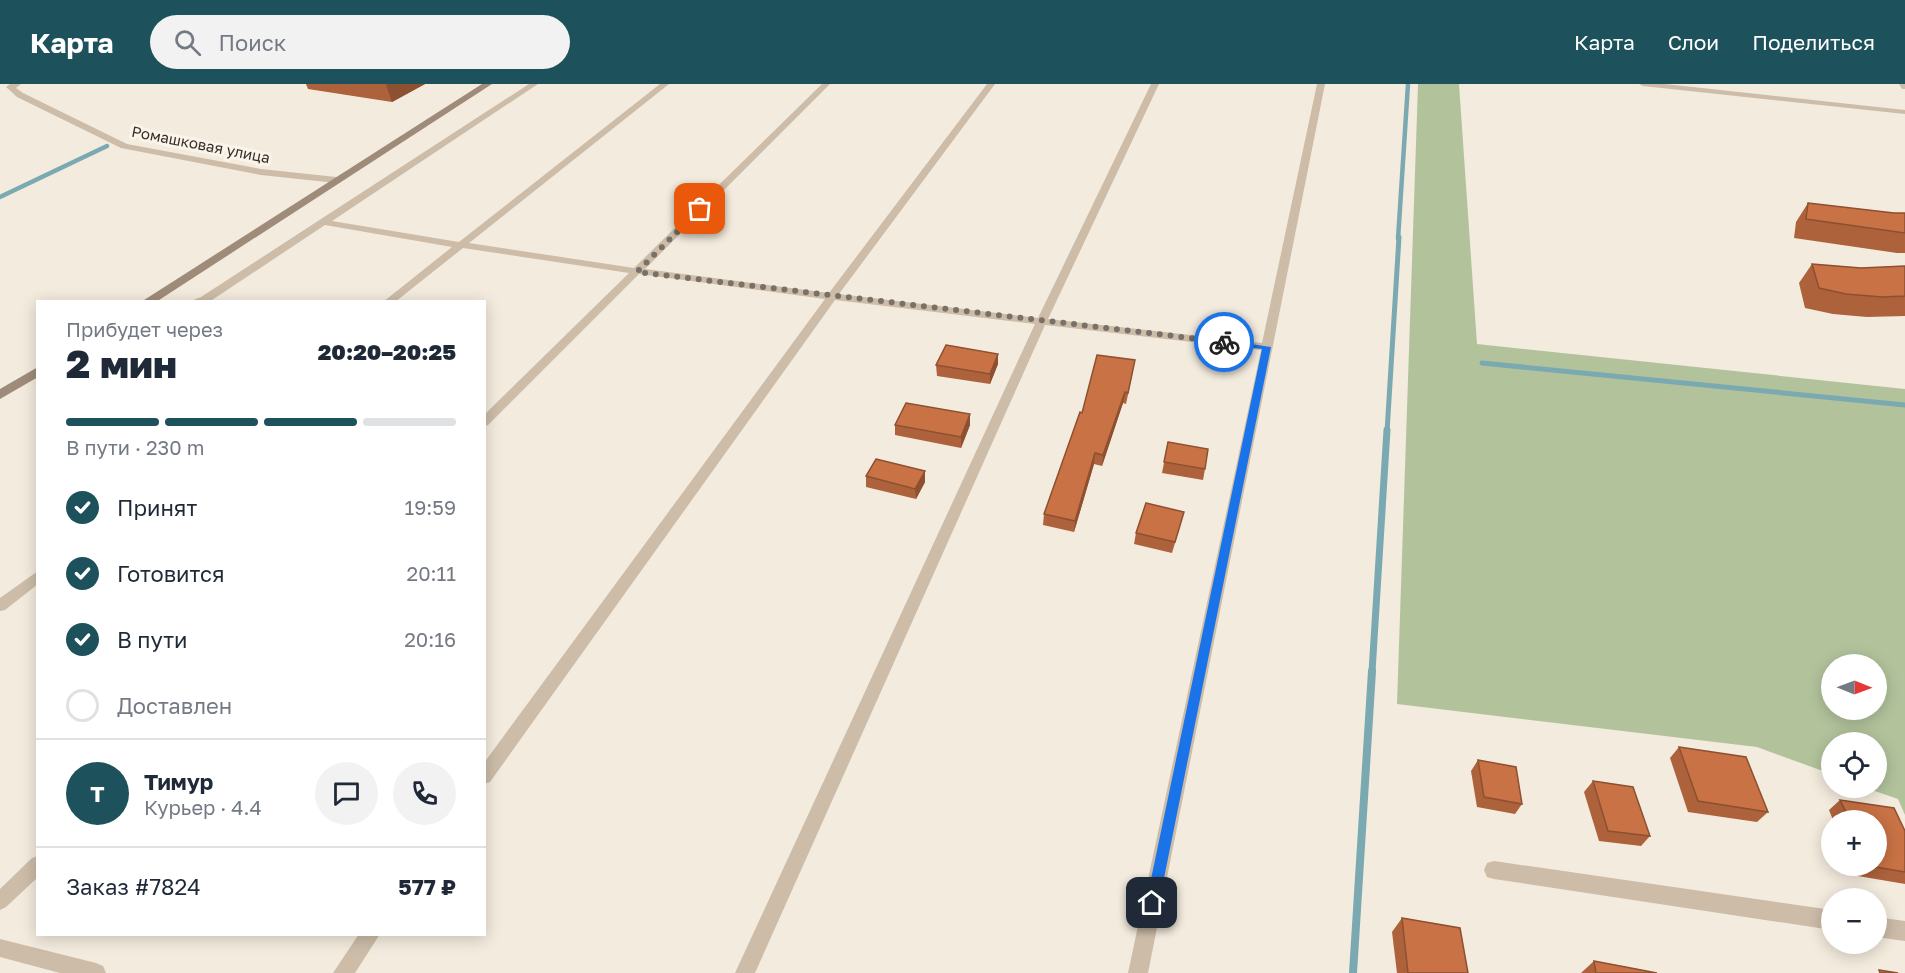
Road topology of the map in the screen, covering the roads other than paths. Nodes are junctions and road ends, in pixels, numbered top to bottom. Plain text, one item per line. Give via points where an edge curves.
1 (488, 84) edge
2 (534, 84) edge
3 (665, 84) edge
4 (826, 84) edge
5 (990, 84) edge
6 (1155, 84) edge
7 (1321, 84) edge
8 (1643, 84) edge
9 (9, 87) edge
10 (1905, 112) edge
11 (336, 180) junction
12 (322, 222) junction
13 (459, 246) junction
14 (637, 272) junction
15 (832, 297) junction
16 (150, 300) edge
17 (204, 300) edge
18 (391, 300) edge
19 (1041, 322) junction
20 (1267, 347) junction
21 (36, 372) edge
22 (0, 395) edge
23 (486, 420) edge
24 (36, 578) edge
25 (0, 606) edge
26 (486, 774) edge
27 (36, 866) edge
28 (1494, 870) dead end
29 (0, 901) edge
30 (1821, 918) edge
31 (1887, 929) edge
32 (1905, 931) edge
33 (370, 936) edge
34 (0, 948) edge
35 (96, 973) edge
36 (343, 973) edge
37 (745, 973) edge
38 (1138, 973) edge

1 - 11 street
2 - 12 lane
3 - 13 lane
4 - 14 lane
5 - 15 lane
6 - 19 lane
7 - 20 lane
8 - 10 lane
9 - 11 street, Ромашковая улица via 124,146 261,172
11 - 16 street
12 - 13 lane
12 - 17 lane
13 - 14 lane
13 - 18 lane
14 - 15 lane
14 - 23 lane
15 - 19 lane
15 - 26 lane
19 - 20 lane
19 - 37 lane
20 - 38 lane
21 - 22 street
24 - 25 lane
27 - 29 lane
28 - 30 street
31 - 32 street
33 - 36 lane
34 - 35 lane

